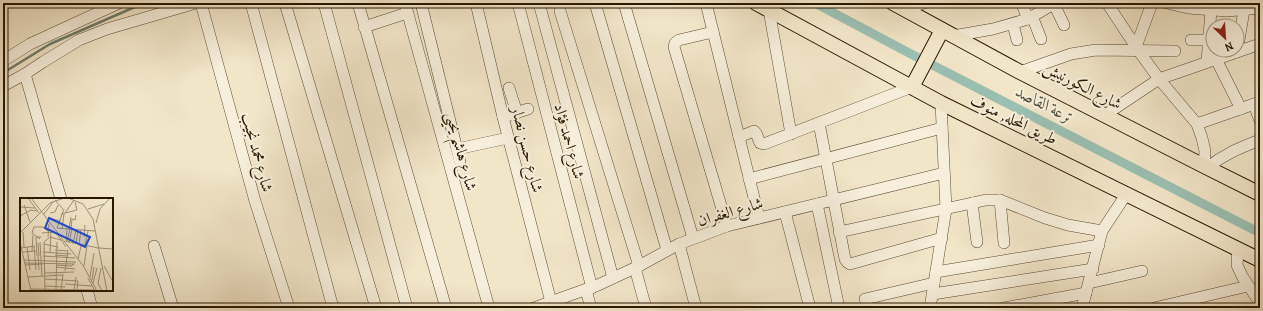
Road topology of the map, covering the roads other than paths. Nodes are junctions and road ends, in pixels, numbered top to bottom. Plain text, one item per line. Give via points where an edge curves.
1 (119, 3) edge
2 (196, 3) edge
3 (201, 3) edge
4 (251, 3) edge
5 (285, 3) edge
6 (324, 3) edge
7 (358, 3) edge
8 (421, 3) edge
9 (476, 3) edge
10 (518, 3) edge
11 (539, 3) edge
12 (595, 3) edge
13 (624, 3) edge
14 (706, 3) edge
15 (756, 3) edge
16 (924, 3) edge
17 (1107, 3) edge
18 (1152, 3) edge
19 (1167, 3) edge
20 (1054, 4) edge
21 (899, 6) edge
22 (1023, 7) dead end
23 (1244, 7) edge
24 (406, 8) edge
25 (1209, 8) edge
26 (1260, 8) edge
27 (769, 10) junction
28 (560, 11) dead end
29 (1030, 18) junction
30 (1209, 18) edge
31 (1242, 18) edge
32 (1012, 24) junction
33 (1064, 26) dead end
34 (364, 27) junction
35 (713, 32) junction
36 (944, 36) junction
37 (1041, 39) dead end
38 (1017, 40) dead end
39 (1191, 40) dead end
40 (1205, 40) edge
41 (1260, 44) edge
42 (1137, 49) junction
43 (1245, 49) edge
44 (1175, 51) dead end
45 (1211, 58) edge
46 (1220, 58) edge
47 (3, 61) edge
48 (1211, 61) junction
49 (1020, 72) junction
50 (25, 74) junction
51 (1159, 79) junction
52 (914, 83) junction
53 (3, 86) edge
54 (509, 88) dead end
55 (941, 102) junction
56 (1257, 103) edge
57 (528, 109) dead end
58 (1241, 109) junction
59 (517, 113) junction
60 (1105, 115) junction
61 (503, 117) junction
62 (1260, 121) edge
63 (819, 123) junction
64 (1197, 124) junction
65 (942, 128) junction
66 (791, 134) junction
67 (739, 136) junction
68 (508, 138) junction
69 (1260, 140) edge
70 (457, 149) junction
71 (825, 158) junction
72 (460, 162) dead end
73 (1206, 167) junction
74 (944, 173) junction
75 (749, 178) junction
76 (1257, 190) edge
77 (1127, 193) junction
78 (61, 198) edge
79 (833, 200) junction
80 (1000, 200) junction
81 (972, 203) junction
82 (817, 204) junction
83 (946, 209) junction
84 (786, 212) junction
85 (759, 218) junction
86 (727, 226) junction
87 (1102, 231) junction
88 (839, 232) junction
89 (693, 238) junction
90 (942, 238) junction
91 (977, 242) dead end
92 (1004, 243) dead end
93 (679, 244) junction
94 (1099, 245) junction
95 (154, 246) dead end
96 (1238, 249) junction
97 (667, 250) junction
98 (1260, 260) edge
99 (637, 267) junction
100 (1092, 269) junction
101 (1142, 271) dead end
102 (613, 278) junction
103 (935, 278) junction
104 (1248, 286) junction
105 (1088, 288) junction
106 (589, 289) junction
107 (87, 291) edge
108 (932, 294) junction
109 (865, 299) dead end
110 (551, 302) junction
111 (1260, 303) edge
112 (92, 308) edge
113 (173, 308) edge
114 (289, 308) edge
115 (333, 308) edge
116 (376, 308) edge
117 (407, 308) edge
118 (446, 308) edge
119 (488, 308) edge
120 (534, 308) edge
121 (591, 308) edge
122 (646, 308) edge
123 (696, 308) edge
124 (810, 308) edge
125 (839, 308) edge
126 (930, 308) edge
127 (1004, 308) edge
128 (1082, 308) edge
129 (1154, 308) edge

1 - 47 street via 30,44
2 - 50 street via 107,29 79,40
3 - 114 street, شارع محمد نجيب via 255,201
4 - 115 street
5 - 116 street
6 - 117 street
7 - 34 street
8 - 70 street
9 - 61 street, شارع حسن نصار
10 - 106 street, شارع احمد فؤاد
11 - 102 street
12 - 97 street
13 - 89 street
14 - 35 street
15 - 27 main road, طريق المحله, منوف
16 - 21 street
17 - 42 street
18 - 42 street
19 - 25 street via 1188,8
20 - 29 street
20 - 33 street
21 - 36 main road, شارع الكورنيش
22 - 29 street
23 - 25 street
23 - 26 street
23 - 31 street
24 - 34 street
24 - 119 street, شارع هاشم يحيى
25 - 30 street
27 - 52 main road, طريق المحله, منوف
27 - 66 street
28 - 99 street
29 - 32 street
29 - 37 street
32 - 36 street
32 - 38 street
34 - 118 street
35 - 67 street
35 - 86 street via 679,40 674,47
36 - 49 main road, شارع الكورنيش
36 - 52 main road
39 - 40 street
41 - 43 street
42 - 44 street
42 - 49 street via 1083,52
42 - 51 street
45 - 48 street
46 - 48 street
48 - 51 street
48 - 58 street
49 - 60 main road, شارع الكورنيش
50 - 53 street
50 - 78 street
51 - 60 street
51 - 64 street
52 - 55 main road, طريق المحله, منوف
52 - 63 street
54 - 59 street
55 - 65 street
55 - 77 main road, طريق المحله, منوف
56 - 58 street
56 - 62 street
57 - 59 street
58 - 64 street
59 - 61 street
60 - 73 main road, شارع الكورنيش
61 - 68 street, شارع حسن نصار
63 - 66 street
63 - 71 street
64 - 73 street via 1205,151
65 - 71 street
65 - 74 street
66 - 67 street via 763,144 754,131
67 - 75 street
68 - 70 street
68 - 110 street, شارع حسن نصار
69 - 73 street via 1230,152
70 - 72 street
71 - 75 street
71 - 79 street
73 - 76 main road, شارع الكورنيش
74 - 79 street, شارع الغفران
74 - 83 street
75 - 85 street
77 - 87 street
77 - 96 main road, طريق المحله, منوف
79 - 82 street, شارع الغفران
79 - 88 street
80 - 81 street
80 - 87 street via 1068,225
80 - 92 street
81 - 83 street
81 - 91 street
82 - 84 street, شارع الغفران
82 - 125 street
83 - 88 street
83 - 90 street
84 - 85 street, شارع الغفران
84 - 124 street
85 - 86 street, شارع الغفران
86 - 89 street, شارع الغفران
87 - 94 street
88 - 90 street via 845,259 850,264
89 - 93 street, شارع الغفران
90 - 103 street
93 - 97 street, شارع الغفران
93 - 123 street
94 - 100 street
94 - 103 street
95 - 113 street
96 - 98 main road, طريق المحله, منوف
96 - 104 street via 1237,265
97 - 99 street, شارع الغفران
99 - 102 street, شارع الغفران
99 - 122 street
100 - 105 street
100 - 108 street
101 - 105 street
102 - 106 street, شارع الغفران
103 - 108 street
103 - 109 street
104 - 111 street
104 - 129 street
105 - 127 street
105 - 128 street
106 - 110 street, شارع الغفران
106 - 121 street, شارع احمد فؤاد
107 - 112 street
108 - 126 street
110 - 120 street, شارع الغفران

